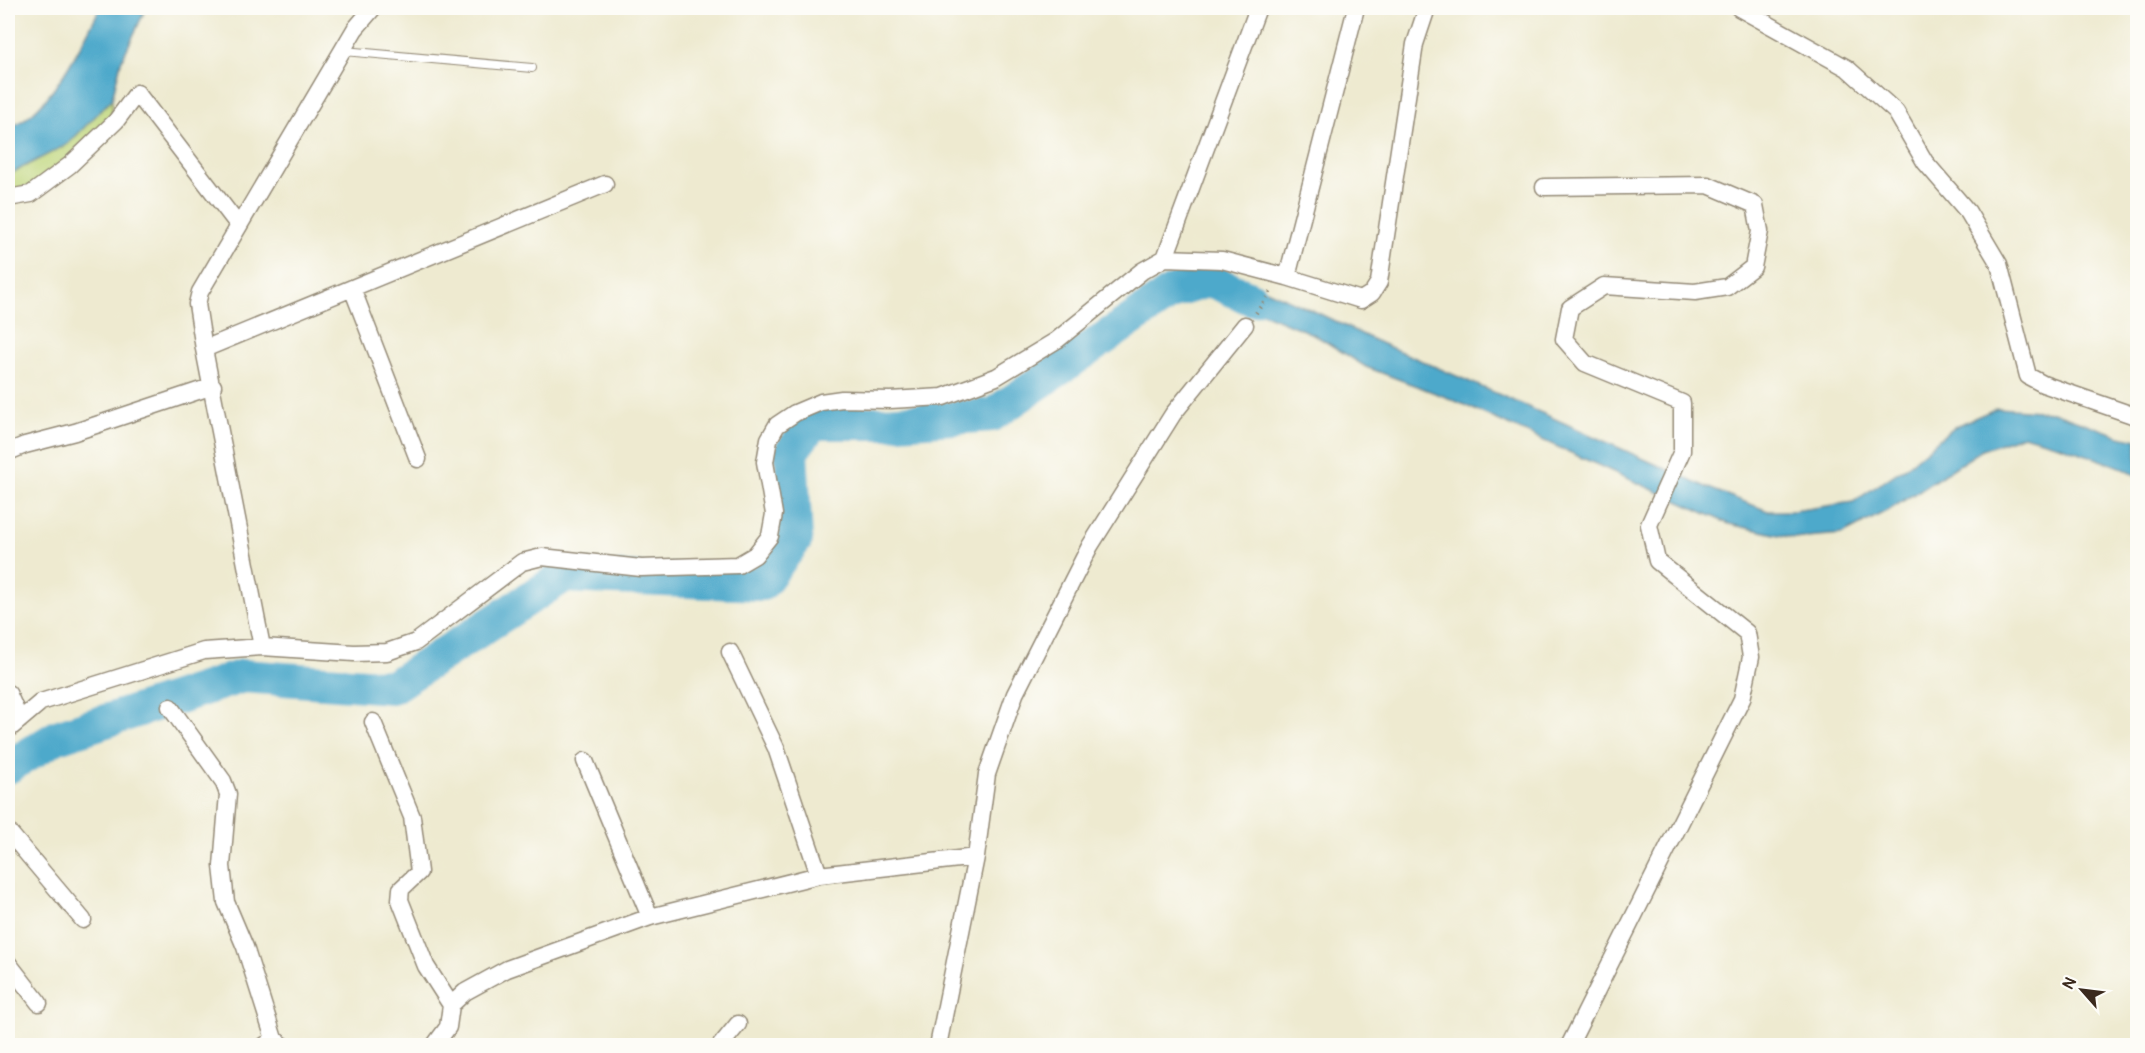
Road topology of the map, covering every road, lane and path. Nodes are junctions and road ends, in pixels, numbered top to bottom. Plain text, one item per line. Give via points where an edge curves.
1 (373, 8) edge
2 (1258, 8) edge
3 (1356, 8) edge
4 (1426, 8) edge
5 (1739, 8) edge
6 (344, 51) junction
7 (532, 68) dead end
8 (604, 184) dead end
9 (1544, 188) dead end
10 (8, 198) edge
11 (239, 226) junction
12 (1165, 258) junction
13 (1287, 277) junction
14 (352, 288) junction
15 (1274, 288) dead end
16 (1250, 320) joint
17 (204, 349) junction
18 (213, 386) junction
19 (2138, 417) edge
20 (8, 452) edge
21 (418, 459) dead end
22 (262, 647) junction
23 (730, 652) dead end
24 (8, 693) edge
25 (170, 707) dead end
26 (373, 722) dead end
27 (14, 724) edge
28 (585, 761) dead end
29 (8, 831) edge
30 (976, 857) junction
31 (819, 875) junction
32 (650, 917) junction
33 (83, 920) dead end
34 (8, 963) edge
35 (39, 1003) dead end
36 (451, 1005) junction
37 (738, 1024) dead end
38 (274, 1043) edge
39 (434, 1046) edge
40 (720, 1046) edge
41 (938, 1046) edge
42 (1569, 1046) edge

1 - 6 street via 355,29
2 - 12 street
3 - 13 street
4 - 13 street via 1415,44 1379,282 1361,300
5 - 19 street via 1847,68 1896,112 1925,162 1968,212 1999,264 2028,376
6 - 7 lane
6 - 11 street
8 - 14 street
9 - 42 street via 1708,185 1755,205 1760,231 1753,267 1727,287 1695,292 1604,286 1570,308 1564,339 1585,363 1682,403 1682,451 1649,525 1657,561 1747,633 1751,657 1742,699
10 - 11 street via 31,194 70,165 116,121 137,93
11 - 17 street via 200,291 197,304
12 - 13 street via 1222,260
12 - 22 street via 1142,271 1057,340 996,377 943,397 821,402 777,425 769,438 765,462 774,514 770,536 755,555 738,565 641,568 542,557 522,562 416,642 387,652
14 - 17 street
14 - 21 street
15 - 16 path
16 - 30 street via 1173,414 1090,546 1020,683 987,774
17 - 18 street
18 - 20 street
18 - 22 street
22 - 27 street via 204,651 150,667 41,702
23 - 31 street via 776,748
24 - 27 street
25 - 38 street via 223,781 228,794 222,866 226,902 245,946
26 - 36 street via 412,817 419,872 401,889 400,900 426,966
28 - 32 street
29 - 33 street
30 - 31 street
30 - 41 street
31 - 32 street
32 - 36 street via 507,969 465,992
34 - 35 street
36 - 39 street via 448,1028
37 - 40 street

